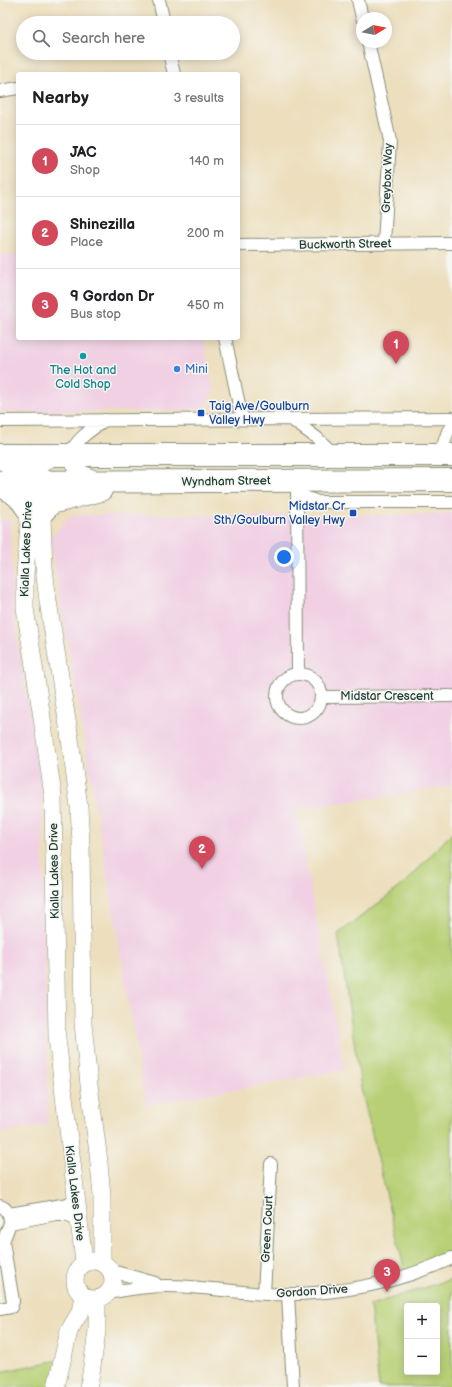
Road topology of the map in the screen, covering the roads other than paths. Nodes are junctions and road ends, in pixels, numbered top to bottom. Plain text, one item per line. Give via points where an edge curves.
1 (159, 0) edge
2 (358, 0) edge
3 (361, 12) edge
4 (162, 16) edge
5 (369, 48) edge
6 (171, 60) edge
7 (174, 72) edge
8 (16, 88) edge
9 (0, 91) edge
10 (452, 243) edge
11 (384, 244) junction
12 (240, 245) edge
13 (225, 340) edge
14 (452, 418) edge
15 (242, 419) junction
16 (291, 419) junction
17 (106, 420) junction
18 (0, 421) edge
19 (452, 428) edge
20 (0, 455) edge
21 (335, 455) junction
22 (416, 455) junction
23 (446, 455) edge
24 (60, 456) junction
25 (0, 461) edge
26 (424, 480) junction
27 (450, 480) edge
28 (34, 481) junction
29 (0, 482) edge
30 (109, 482) junction
31 (131, 482) junction
32 (0, 486) edge
33 (297, 487) junction
34 (452, 502) edge
35 (35, 511) junction
36 (47, 594) junction
37 (25, 597) junction
38 (298, 674) junction
39 (452, 696) edge
40 (322, 697) junction
41 (70, 739) junction
42 (53, 796) junction
43 (271, 1164) dead end
44 (102, 1195) junction
45 (76, 1197) junction
46 (6, 1214) edge
47 (79, 1219) junction
48 (452, 1258) edge
49 (84, 1262) junction
50 (107, 1266) junction
51 (168, 1286) junction
52 (264, 1294) junction
53 (288, 1294) junction
54 (96, 1296) junction
55 (0, 1309) edge
56 (56, 1387) edge
57 (88, 1387) edge
58 (293, 1387) edge

1 - 4 street
2 - 3 street
5 - 11 street, Greybox Way via 390,141
6 - 7 street
8 - 9 street
10 - 11 street, Buckworth Street
11 - 12 street, Buckworth Street
13 - 15 street
14 - 16 street
15 - 16 street
15 - 17 street
16 - 21 street
17 - 18 street
17 - 24 street via 84,434
19 - 23 street via 448,431
20 - 24 highway, Wyndham Street
21 - 22 highway, Wyndham Street
21 - 24 highway, Wyndham Street
22 - 23 highway, Wyndham Street
22 - 26 highway
23 - 27 highway
24 - 28 street via 42,465
24 - 30 street via 73,467
25 - 28 street, Kialla Lakes Drive via 28,471
26 - 27 highway, Wyndham Street
26 - 33 highway, Wyndham Street
28 - 29 highway, Wyndham Street
28 - 30 highway, Wyndham Street
28 - 35 street, Kialla Lakes Drive via 40,494
30 - 31 highway, Wyndham Street
31 - 33 highway, Wyndham Street
31 - 35 highway via 51,503
32 - 35 highway via 10,490
33 - 34 street via 318,502
33 - 38 street
35 - 36 street, Kialla Lakes Drive
35 - 37 street, Kialla Lakes Drive via 29,525
36 - 37 street
36 - 41 street, Kialla Lakes Drive
37 - 42 street, Kialla Lakes Drive
38 - 40 street via 313,678
38 - 40 street via 287,677 278,689 279,706 284,712 298,719 310,716 316,711
39 - 40 street, Midstar Crescent
41 - 42 street via 69,767 72,790 68,794
41 - 44 street, Kialla Lakes Drive via 81,842 83,1023
42 - 45 street, Kialla Lakes Drive via 57,1038
43 - 52 street, Green Court
44 - 45 street
44 - 47 street via 99,1213 93,1218
44 - 50 street, Kialla Lakes Drive
45 - 46 street via 68,1204
45 - 47 street, Kialla Lakes Drive
46 - 47 street via 65,1214
46 - 55 street via 3,1242 13,1301 11,1306
47 - 49 street, Kialla Lakes Drive
48 - 53 street, Gordon Drive via 377,1284
49 - 50 street via 90,1260
49 - 54 street via 76,1272 75,1285 78,1291
50 - 51 street, Gordon Drive
50 - 54 street via 114,1282
51 - 52 street, Gordon Drive
51 - 54 street, Gordon Drive via 143,1287
52 - 53 street, Gordon Drive
53 - 58 street
54 - 56 street via 80,1312 69,1331
54 - 57 street via 97,1331

